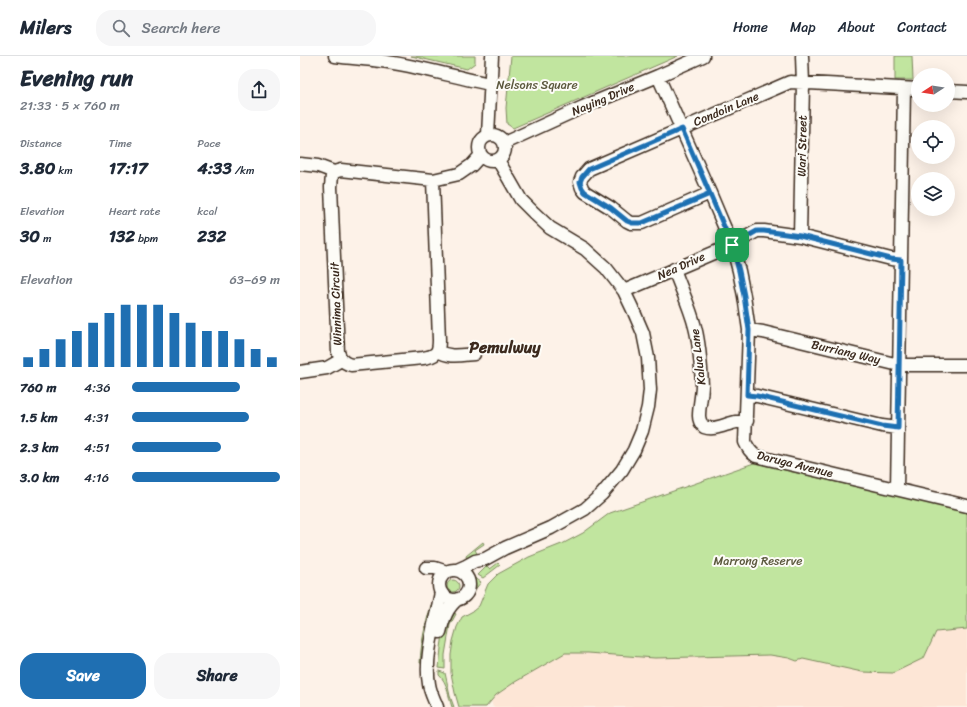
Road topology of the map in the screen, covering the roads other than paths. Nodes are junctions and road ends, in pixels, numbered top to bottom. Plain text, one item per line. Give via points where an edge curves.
1 (335, 56) edge
2 (492, 56) edge
3 (703, 56) edge
4 (802, 56) edge
5 (658, 76) junction
6 (803, 83) junction
7 (490, 84) junction
8 (904, 89) junction
9 (911, 89) edge
10 (955, 91) edge
11 (967, 92) edge
12 (682, 129) junction
13 (488, 135) junction
14 (504, 143) junction
15 (480, 155) junction
16 (498, 160) junction
17 (300, 164) edge
18 (334, 172) junction
19 (433, 180) junction
20 (710, 194) junction
21 (800, 236) junction
22 (732, 245) junction
23 (901, 260) junction
24 (674, 269) junction
25 (624, 292) junction
26 (749, 330) junction
27 (438, 351) junction
28 (474, 354) dead end
29 (341, 360) junction
30 (899, 365) junction
31 (967, 365) edge
32 (300, 372) edge
33 (747, 395) junction
34 (746, 421) junction
35 (898, 428) junction
36 (897, 489) junction
37 (967, 506) edge
38 (485, 559) junction
39 (452, 571) junction
40 (469, 584) junction
41 (440, 588) junction
42 (458, 599) junction
43 (422, 695) dead end
44 (436, 707) edge

1 - 7 street via 382,61
2 - 7 street
3 - 5 street, Naying Drive
4 - 6 street, Wari Street
5 - 12 street, Daruga Avenue
5 - 14 street, Naying Drive
6 - 8 street, Condoin Lane
6 - 12 street, Condoin Lane via 790,82
6 - 21 street, Wari Street
7 - 13 street
8 - 9 street, Condoin Lane
8 - 23 street
10 - 11 street
12 - 20 street, Daruga Avenue
12 - 20 street, Condoin Lane via 589,169 580,182 582,188 627,221 637,224
13 - 14 street via 497,136
13 - 15 street via 480,141
14 - 16 street via 504,153
15 - 16 street via 488,161
15 - 19 street via 472,165 459,174
16 - 25 street via 521,200 534,214 550,228 585,249 606,268
17 - 18 street via 318,166
18 - 19 street via 341,170
18 - 29 street, Winnima Circuit via 331,187 338,352
19 - 27 street
20 - 22 street, Daruga Avenue
21 - 22 street, Nea Drive via 757,231
21 - 23 street, Nea Drive
22 - 24 street, Nea Drive
22 - 26 street, Daruga Avenue
23 - 30 street
24 - 25 street, Nea Drive
24 - 34 street, Kalua Lane via 688,305 699,347 702,365 699,417 701,422 704,427 713,429
25 - 38 street via 643,333 648,358 648,407 634,450 622,470 602,494 585,509 552,528
26 - 30 street, Burriang Way
26 - 33 street, Daruga Avenue
27 - 28 street via 451,356
27 - 29 street, Winnima Circuit via 430,357 351,365
29 - 32 street via 327,368
30 - 31 street, Burriang Way
30 - 35 street
33 - 34 street, Daruga Avenue
33 - 35 street
34 - 36 street, Daruga Avenue via 745,442 751,453 756,456
35 - 36 street
36 - 37 street, Daruga Avenue
38 - 39 street
38 - 40 street via 472,575
39 - 40 street via 465,575
39 - 41 street via 441,578
39 - 41 street via 426,568
40 - 42 street via 466,594
41 - 42 street via 448,599
41 - 44 street via 428,665 429,683
42 - 44 street via 452,603 443,622 437,649 434,691
43 - 44 street

